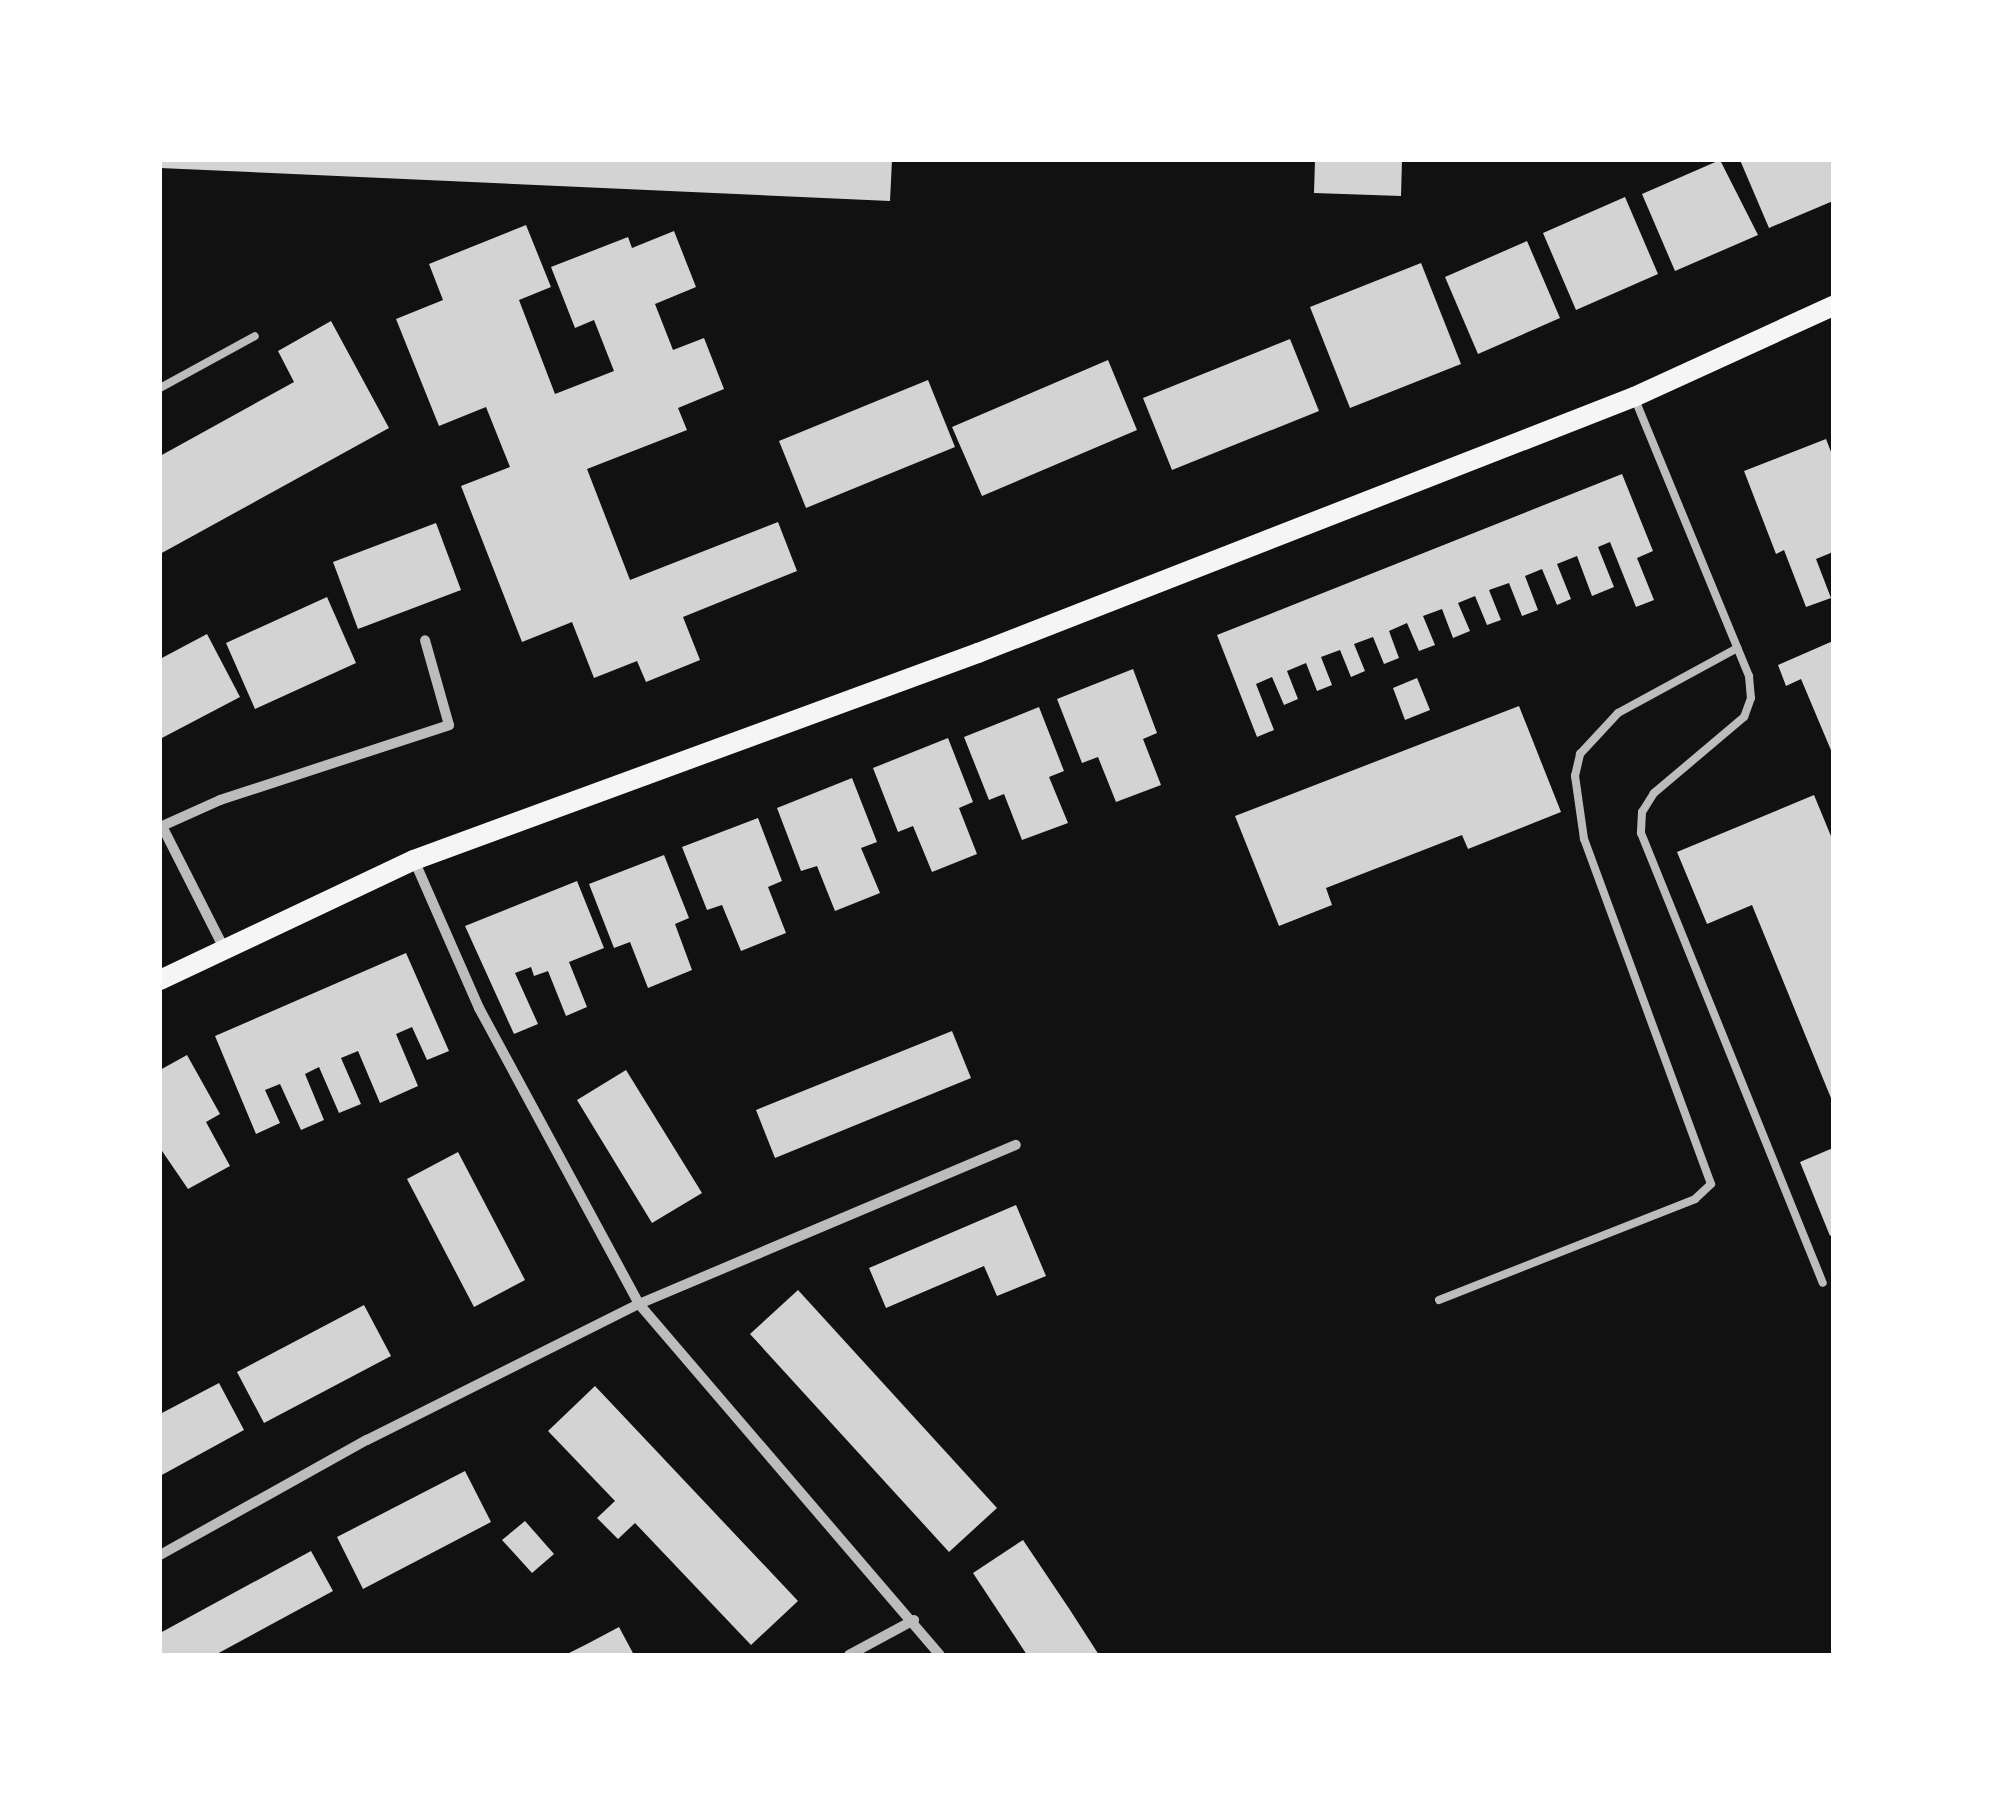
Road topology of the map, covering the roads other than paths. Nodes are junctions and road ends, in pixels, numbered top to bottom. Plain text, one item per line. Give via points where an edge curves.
1 (1833, 306) edge
2 (255, 336) dead end
3 (160, 388) edge
4 (1634, 396) junction
5 (425, 640) dead end
6 (1737, 648) junction
7 (161, 827) edge
8 (414, 860) junction
9 (224, 946) junction
10 (160, 980) edge
11 (1016, 1145) dead end
12 (1823, 1282) dead end
13 (1439, 1300) dead end
14 (640, 1304) junction
15 (160, 1555) edge
16 (914, 1620) junction
17 (849, 1655) edge
18 (940, 1655) edge

1 - 4 main road
2 - 3 lane
4 - 6 lane
4 - 8 main road via 978,652
5 - 7 street via 449,724
6 - 12 lane via 1749,676 1744,716 1654,793 1642,812 1641,833
6 - 13 lane via 1618,713 1580,754 1575,776 1584,840 1711,1184 1696,1200
7 - 9 street
8 - 9 main road
8 - 14 street via 480,1008
9 - 10 main road
11 - 14 street
14 - 15 street via 367,1440
14 - 16 street
16 - 17 street
16 - 18 street

